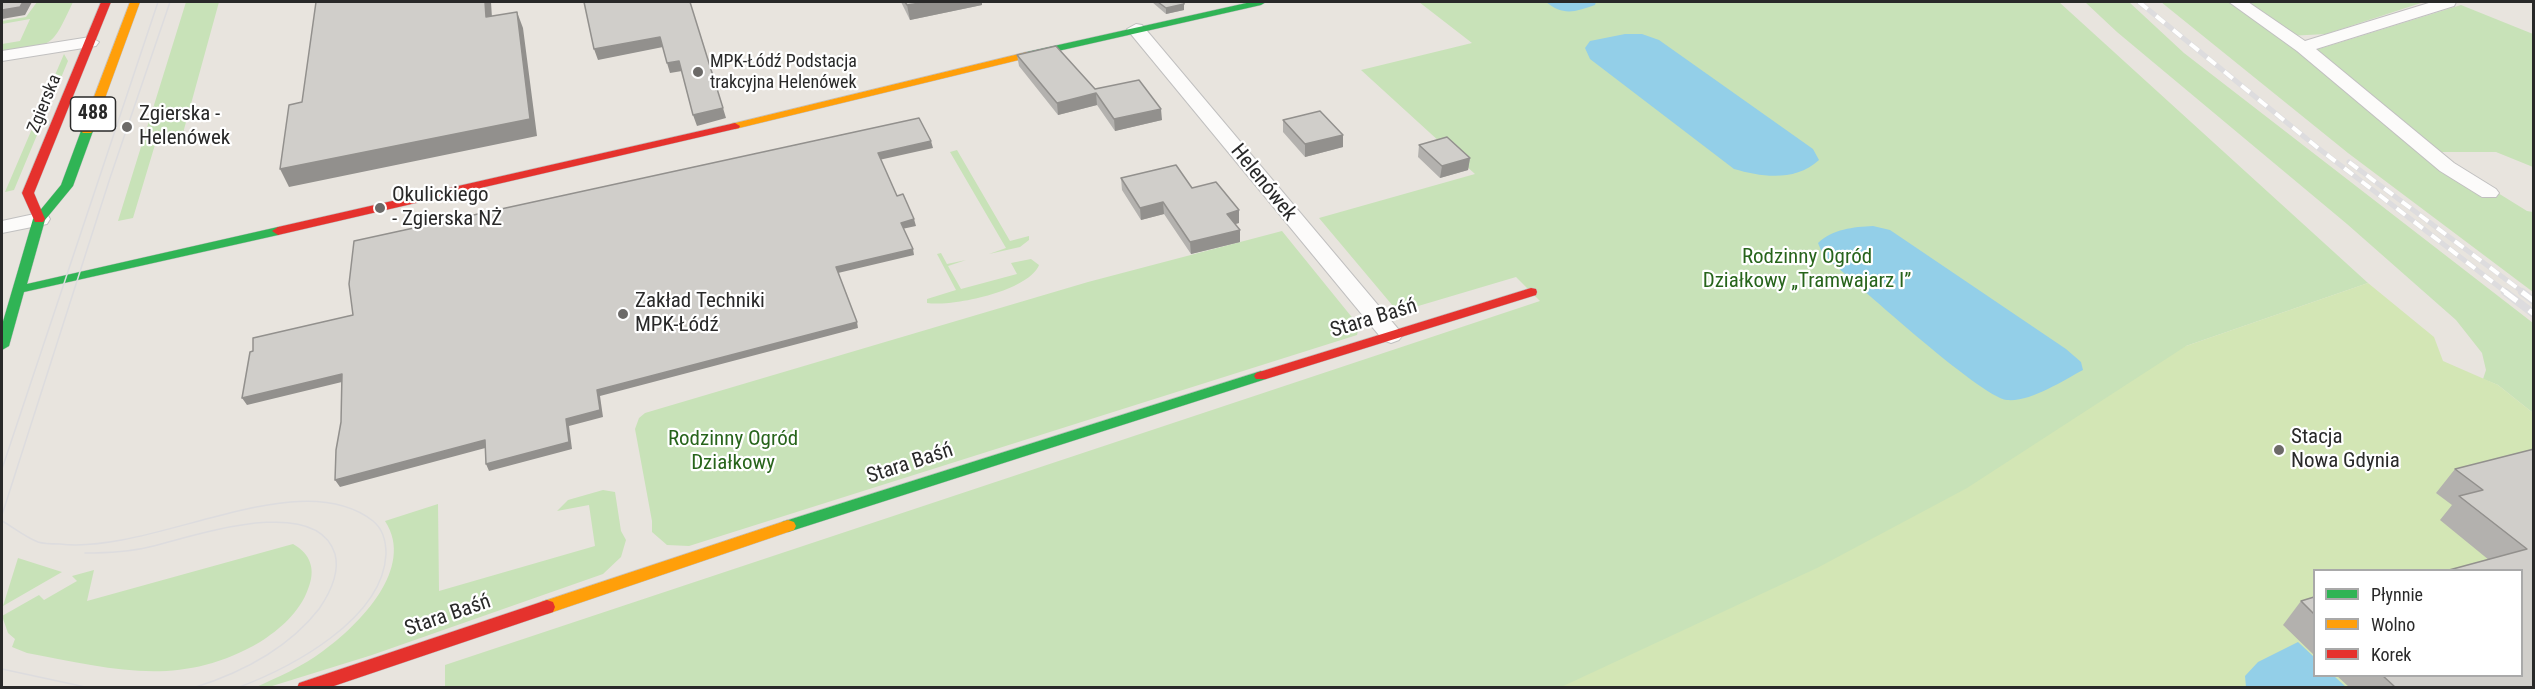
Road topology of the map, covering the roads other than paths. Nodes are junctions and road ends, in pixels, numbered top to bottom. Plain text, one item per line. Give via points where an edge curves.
1 (106, 2) edge
2 (135, 2) edge
3 (1261, 2) edge
4 (2237, 2) edge
5 (2448, 2) edge
6 (1136, 29) junction
7 (90, 42) junction
8 (2302, 47) junction
9 (2, 56) edge
10 (2489, 193) dead end
11 (39, 219) junction
12 (2, 227) edge
13 (20, 289) junction
14 (1531, 292) dead end
15 (1390, 335) junction
16 (2, 346) edge
17 (305, 687) edge

1 - 7 street, Zgierska / 488
2 - 11 street, 488 via 66,186
3 - 6 street
4 - 8 street
5 - 8 street
6 - 13 street via 672,142
6 - 15 street, Helenówek
7 - 9 street
7 - 11 street, Zgierska / 488 via 28,193
8 - 10 street via 2447,167
11 - 12 street
11 - 13 street, 488
13 - 16 street, 488
14 - 15 street, Stara Baśń
15 - 17 street, Stara Baśń via 867,500

